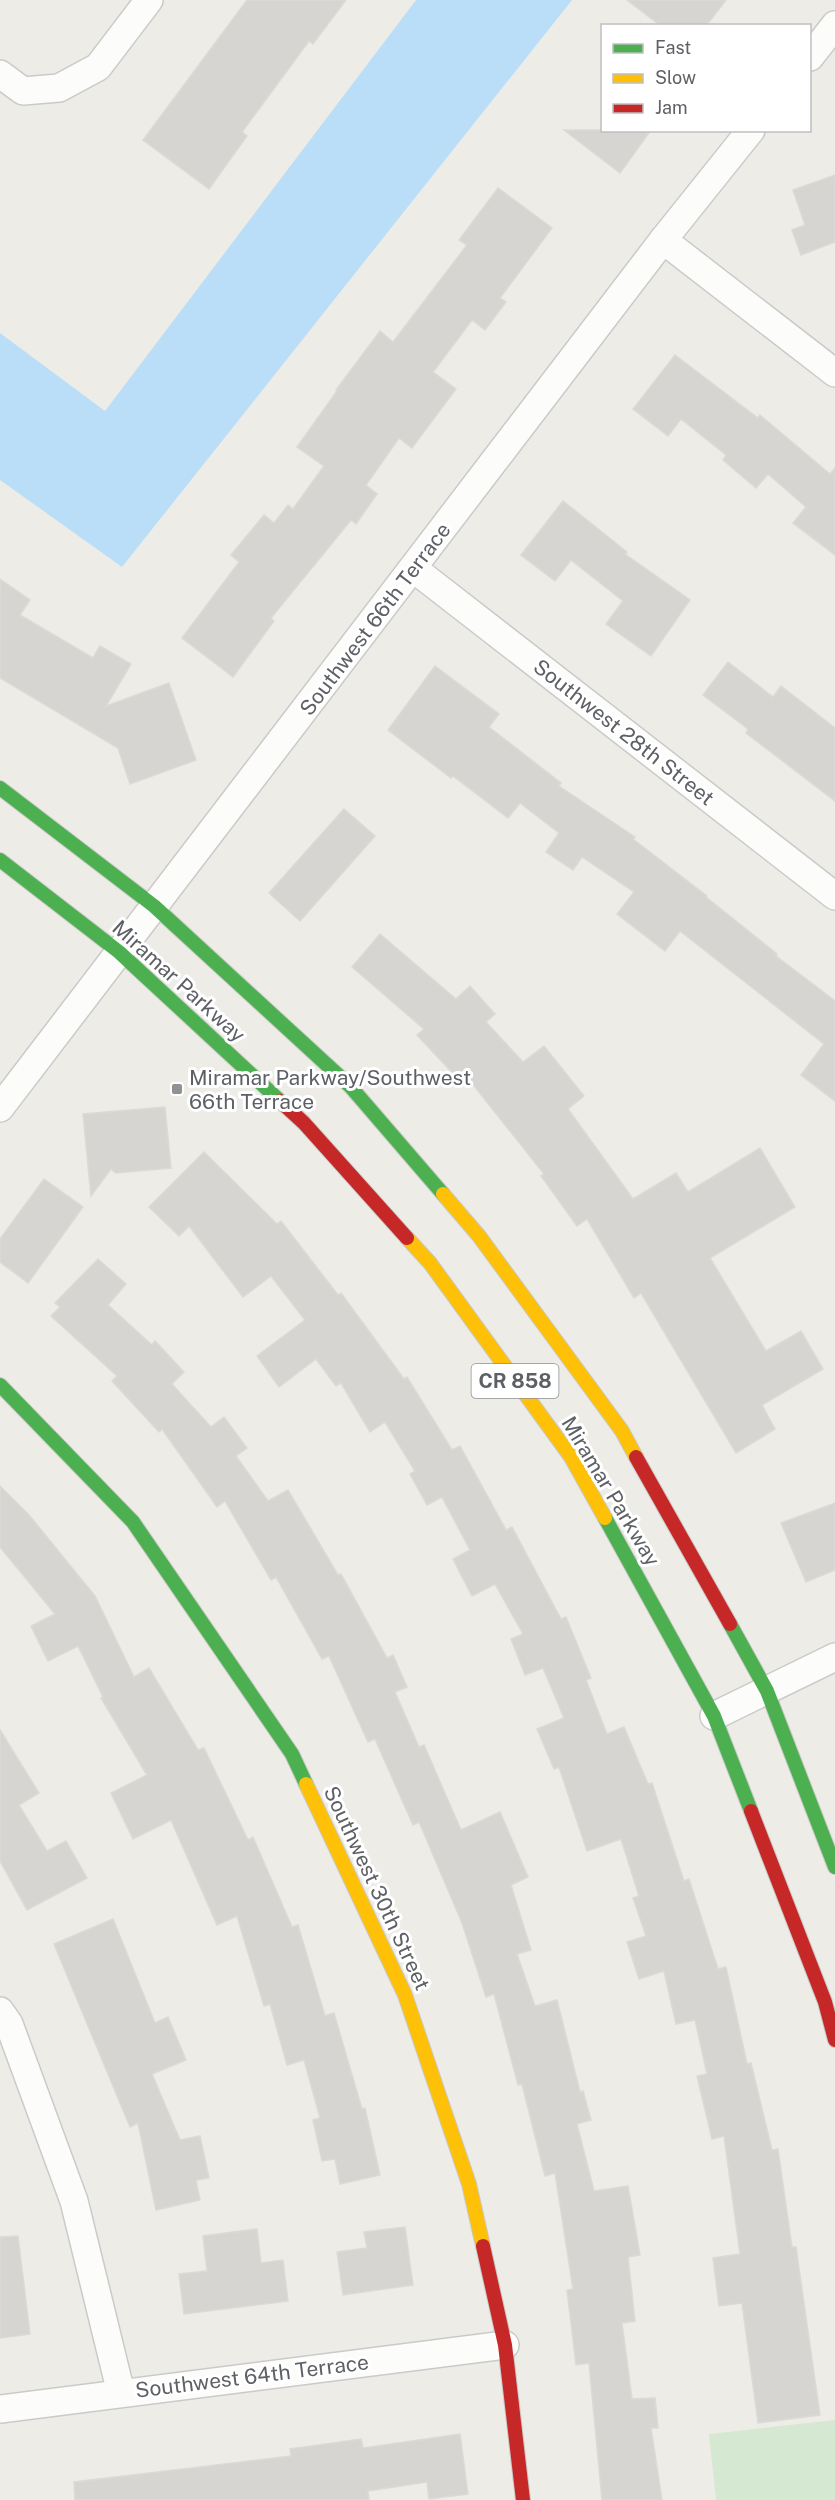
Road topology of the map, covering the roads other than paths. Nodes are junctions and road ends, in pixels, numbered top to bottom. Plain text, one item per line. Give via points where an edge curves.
1 (149, 0) edge
2 (835, 25) edge
3 (811, 56) edge
4 (0, 74) edge
5 (749, 132) edge
6 (663, 240) junction
7 (835, 373) edge
8 (414, 569) junction
9 (0, 788) edge
10 (0, 860) edge
11 (835, 896) edge
12 (154, 906) junction
13 (119, 951) junction
14 (0, 1108) edge
15 (0, 1385) edge
16 (835, 1658) edge
17 (767, 1691) junction
18 (714, 1716) junction
19 (835, 1867) edge
20 (3, 2020) edge
21 (835, 2040) edge
22 (505, 2345) junction
23 (121, 2393) junction
24 (0, 2409) edge
25 (523, 2500) edge

1 - 4 street via 98,67 60,88 23,91
2 - 3 street
5 - 6 street, Southwest 66th Terrace
6 - 7 street
6 - 8 street, Southwest 66th Terrace
8 - 11 street, Southwest 28th Street
8 - 12 street, Southwest 66th Terrace
9 - 12 main road, Miramar Parkway / CR 858
10 - 13 main road, Miramar Parkway / CR 858
12 - 13 street, Southwest 66th Terrace
12 - 17 main road, Miramar Parkway / CR 858 via 350,1086 479,1236 622,1431
13 - 14 street, Southwest 66th Terrace
13 - 18 main road, Miramar Parkway / CR 858 via 304,1123 430,1263 571,1457
15 - 22 main road, Southwest 30th Street via 133,1522 292,1754 405,1995 469,2184
16 - 17 street
17 - 18 street
17 - 19 main road, Miramar Parkway / CR 858
18 - 21 main road, Miramar Parkway / CR 858 via 825,2002
20 - 23 street via 74,2201
22 - 23 street, Southwest 64th Terrace
22 - 25 main road, Southwest 30th Street
23 - 24 street, Southwest 64th Terrace

